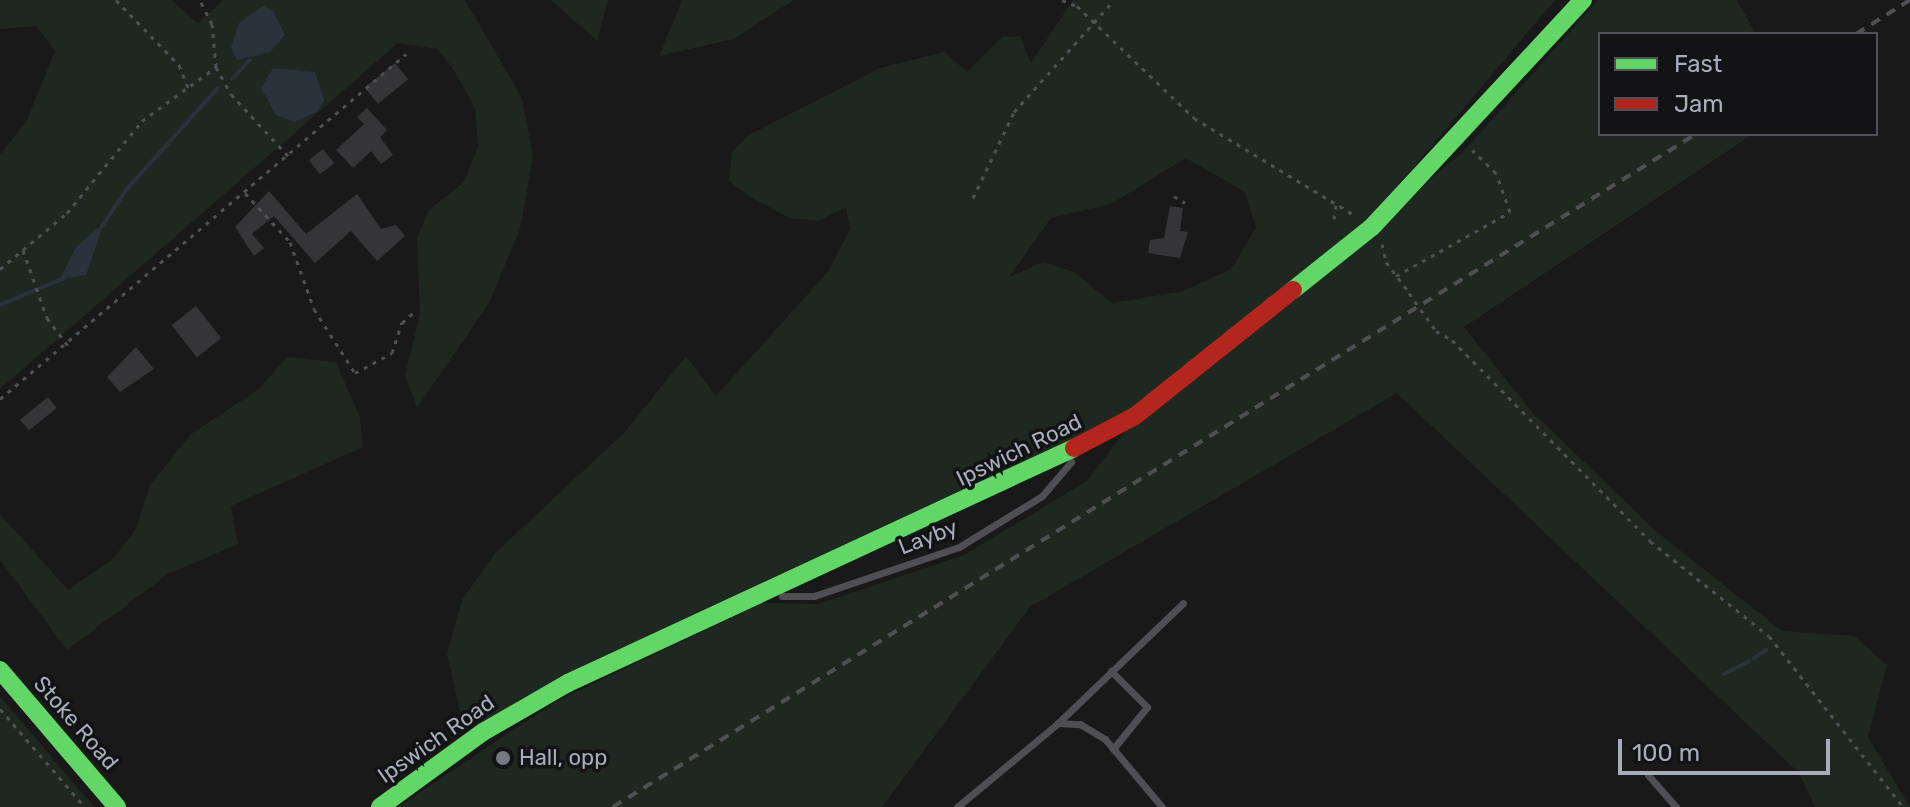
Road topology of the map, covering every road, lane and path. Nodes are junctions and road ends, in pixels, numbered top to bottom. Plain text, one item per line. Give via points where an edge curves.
1 (116, 0) edge
2 (200, 0) edge
3 (1062, 0) edge
4 (1078, 0) edge
5 (1114, 0) edge
6 (1583, 0) edge
7 (1077, 6) junction
8 (1092, 22) junction
9 (406, 54) dead end
10 (216, 67) junction
11 (188, 87) junction
12 (1482, 139) dead end
13 (290, 158) junction
14 (245, 193) junction
15 (1174, 196) dead end
16 (973, 198) dead end
17 (1335, 202) junction
18 (1185, 203) dead end
19 (1334, 219) dead end
20 (1367, 226) junction
21 (23, 250) junction
22 (0, 269) edge
23 (1396, 276) junction
24 (416, 310) dead end
25 (68, 346) junction
26 (0, 399) edge
27 (1082, 448) junction
28 (757, 595) junction
29 (1183, 603) dead end
30 (0, 670) edge
31 (1111, 671) junction
32 (0, 709) edge
33 (1058, 723) junction
34 (1113, 749) junction
35 (1648, 775) dead end
36 (85, 807) edge
37 (117, 807) edge
38 (380, 807) edge
39 (957, 807) edge
40 (1162, 807) edge
41 (1676, 807) edge
42 (1903, 807) edge

1 - 11 path via 179,65
2 - 10 path via 212,24
3 - 7 path
4 - 7 path
5 - 8 path
6 - 20 main road, Ipswich Road
7 - 8 path
8 - 16 path via 1047,82 1014,112
8 - 17 path via 1194,118
9 - 13 path
10 - 11 path
10 - 13 path via 231,94
11 - 21 path via 142,121 67,213
12 - 23 path via 1471,150 1496,173 1510,212
13 - 14 path
14 - 24 path via 290,242 314,309 355,373 392,353 402,323
14 - 25 path
15 - 18 path
17 - 19 path
17 - 20 path
20 - 23 path
20 - 27 main road, Ipswich Road via 1220,352
21 - 22 path
21 - 25 path via 47,318
23 - 42 path, bridge via 1436,331 1452,340 1650,541 1769,636
25 - 26 path
27 - 28 main road, Ipswich Road
27 - 28 lane, Layby via 1042,496 959,547 814,596
28 - 38 main road, Ipswich Road via 548,694 483,732
29 - 31 lane
30 - 37 main road, Stoke Road
31 - 33 lane
31 - 34 lane via 1147,712
32 - 36 path
33 - 34 lane via 1080,724
33 - 39 lane
34 - 40 lane
35 - 41 lane

